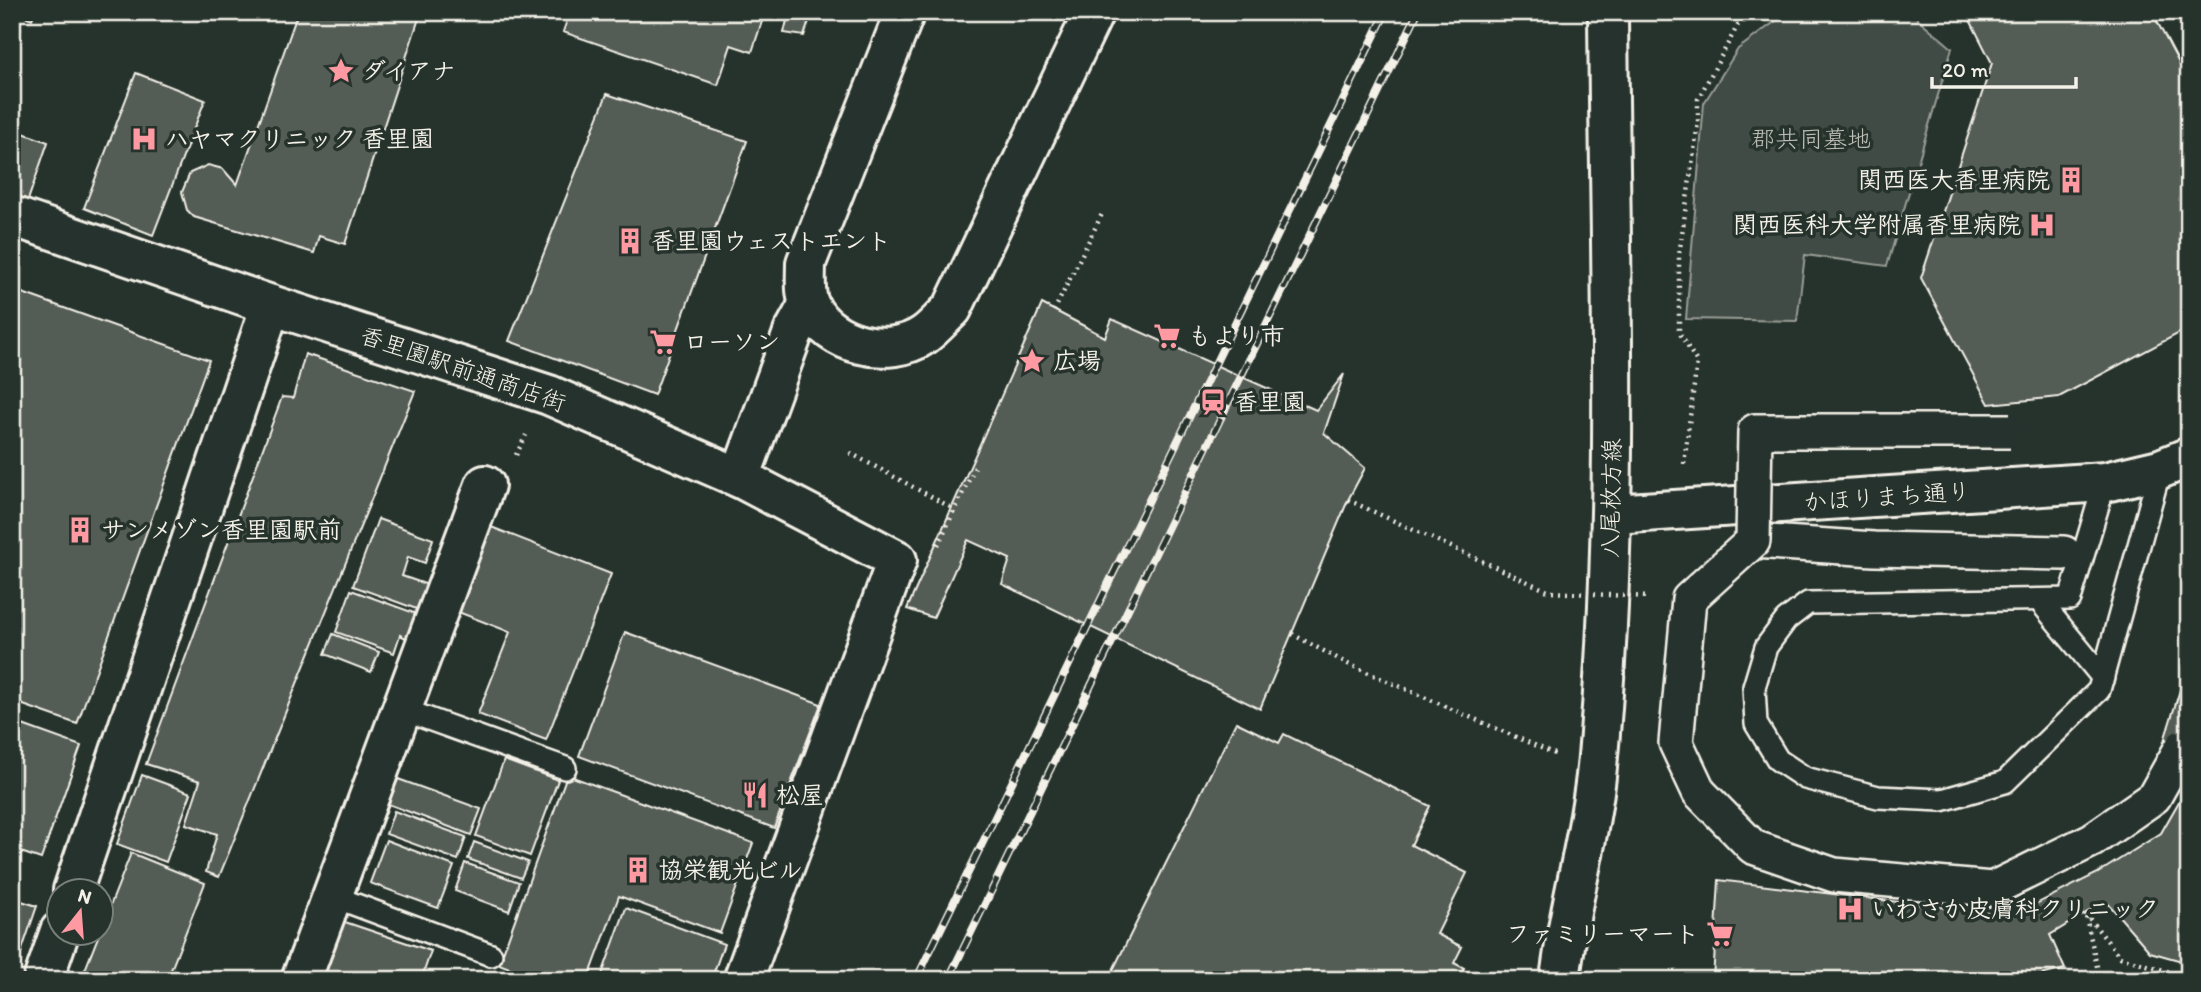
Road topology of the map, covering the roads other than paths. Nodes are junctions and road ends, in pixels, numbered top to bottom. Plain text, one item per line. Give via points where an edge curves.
1 (905, 12) edge
2 (1094, 12) edge
3 (1608, 12) edge
4 (12, 216) edge
5 (809, 304) junction
6 (271, 305) junction
7 (2010, 431) dead end
8 (2175, 463) edge
9 (740, 478) junction
10 (2105, 482) junction
11 (485, 485) road end
12 (1613, 514) junction
13 (1753, 541) junction
14 (2064, 553) dead end
15 (2039, 600) junction
16 (2103, 678) junction
17 (401, 709) junction
18 (2182, 747) dead end
19 (565, 768) dead end
20 (78, 876) edge
21 (332, 896) junction
22 (55, 946) edge
23 (491, 954) dead end
24 (43, 980) edge
25 (301, 980) edge
26 (743, 980) edge
27 (1560, 980) edge

1 - 5 street via 811,245 806,263
2 - 5 street via 952,309 924,335 898,346 872,347 822,325
3 - 12 street, 八尾枚方線
4 - 6 street, 香里園駅前通商店街
5 - 9 street via 793,333
6 - 9 street, 香里園駅前通商店街 via 548,394
6 - 20 street
7 - 13 street, bridge via 1755,431
8 - 10 street, かほりまち通り
8 - 16 lane
9 - 26 street, 香里園駅前通商店街 via 897,560
10 - 12 street, かほりまち通り
10 - 15 lane via 2070,599
11 - 17 street
12 - 27 street, 八尾枚方線 via 1597,768
13 - 14 street via 1874,550
13 - 18 street, bridge via 1689,599 1676,743 1699,792 1754,847 1834,874 1992,888 2092,840 2154,797
15 - 16 lane
15 - 16 lane via 1808,603 1766,647 1754,687 1756,724 1778,760 1805,778 1878,797 1942,800 2005,782 2099,690
17 - 19 lane
17 - 21 street
21 - 23 lane
21 - 25 street
22 - 24 street

